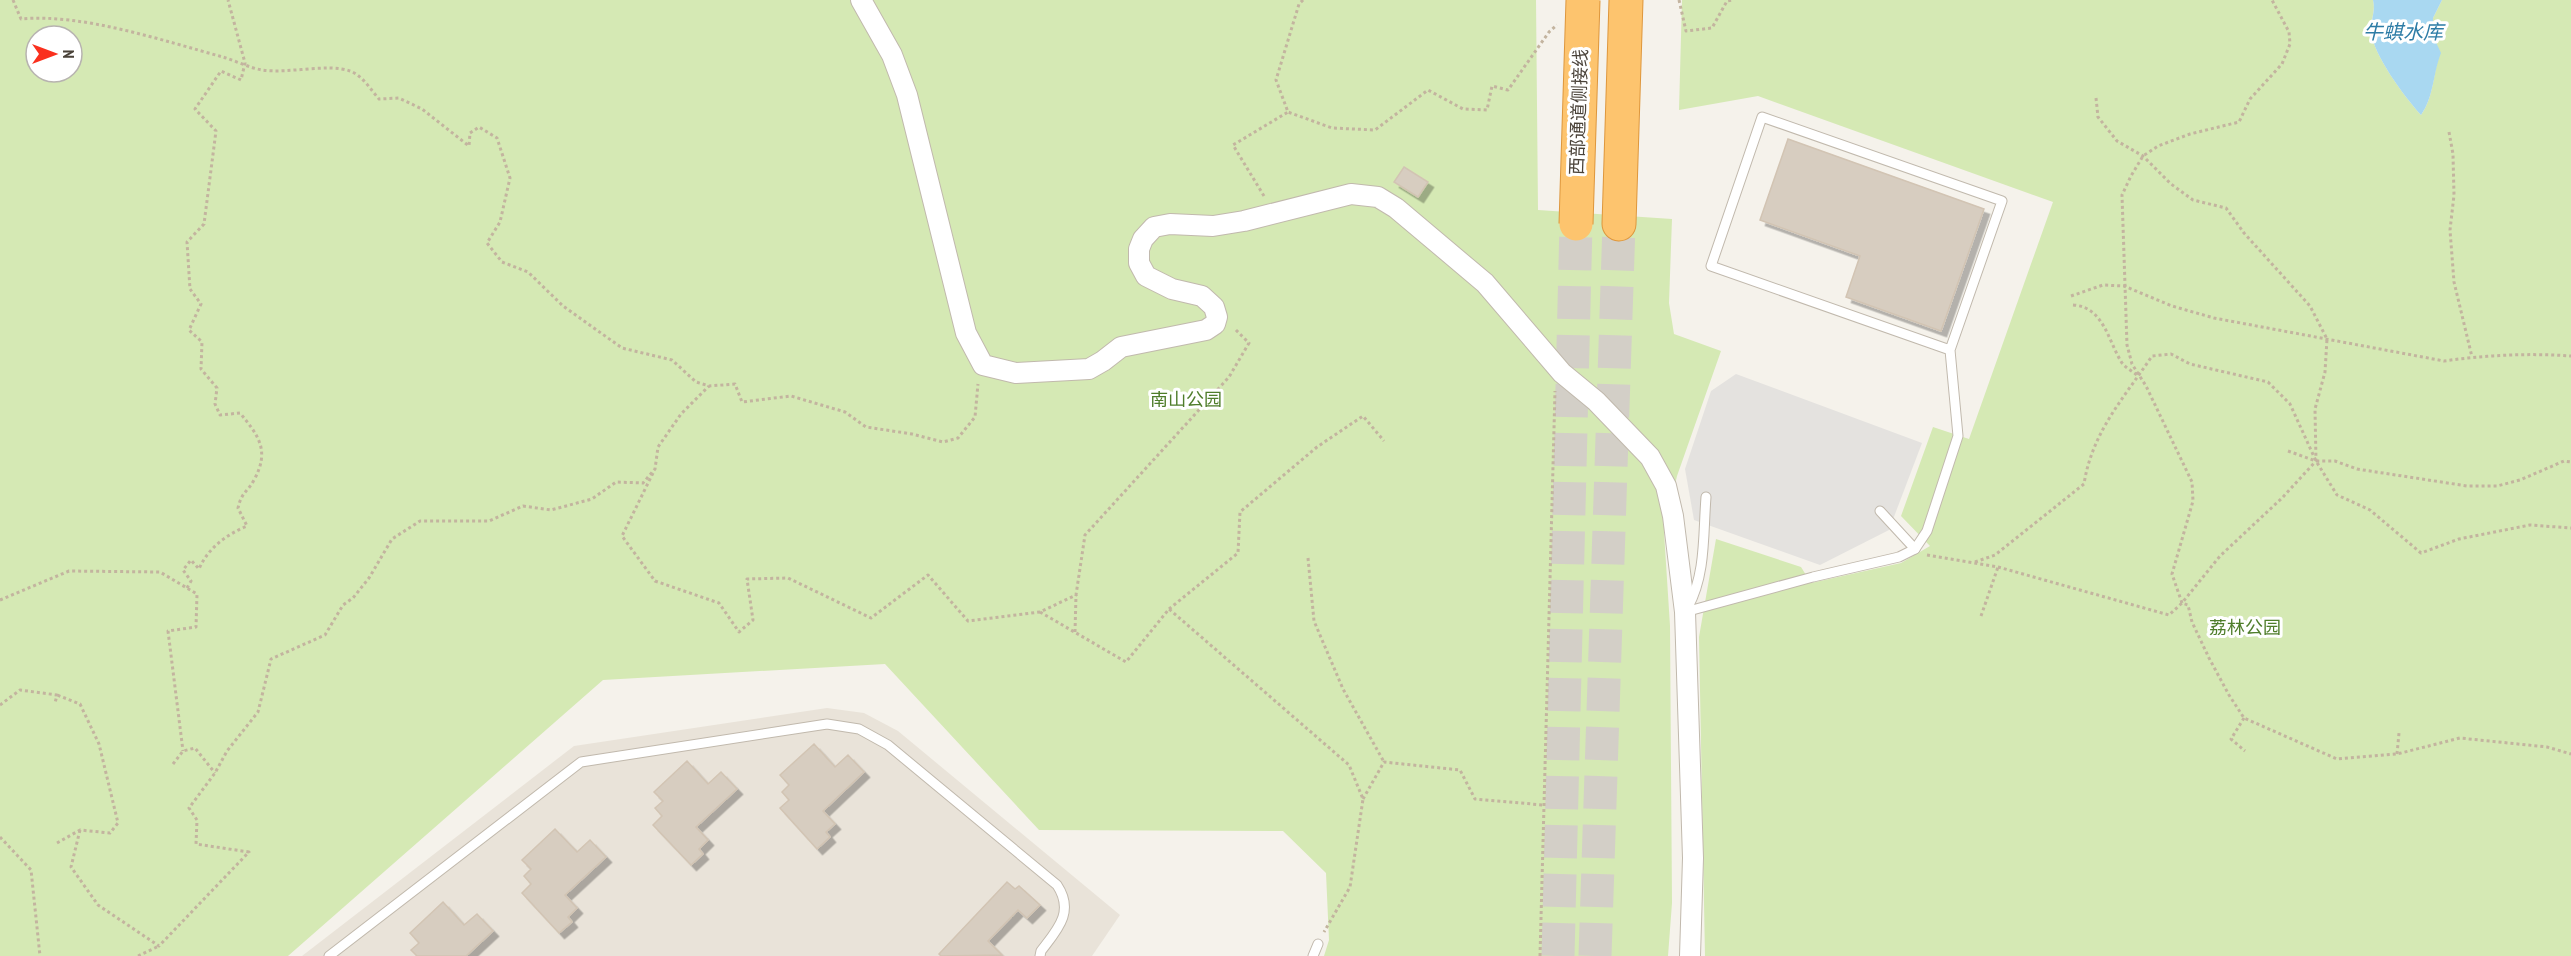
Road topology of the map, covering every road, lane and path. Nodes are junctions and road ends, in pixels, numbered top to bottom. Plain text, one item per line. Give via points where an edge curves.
1 (13, 0) edge
2 (228, 0) edge
3 (861, 0) edge
4 (1303, 0) edge
5 (1583, 0) edge
6 (1626, 0) edge
7 (1679, 0) edge
8 (1732, 0) edge
9 (2272, 0) edge
10 (1557, 24) dead end
11 (244, 63) junction
12 (2096, 98) dead end
13 (1288, 112) junction
14 (2449, 132) dead end
15 (2143, 156) junction
16 (1275, 212) junction
17 (1576, 224) tunnel mouth
18 (1619, 224) tunnel mouth
19 (2124, 286) junction
20 (2071, 296) dead end
21 (2073, 305) dead end
22 (1214, 307) junction
23 (2327, 339) junction
24 (1950, 350) junction
25 (2472, 357) junction
26 (2571, 357) edge
27 (983, 365) junction
28 (1555, 365) junction
29 (2138, 376) junction
30 (709, 386) junction
31 (1384, 441) dead end
32 (2288, 451) dead end
33 (2316, 460) junction
34 (2571, 462) edge
35 (655, 469) junction
36 (1706, 497) dead end
37 (1880, 511) dead end
38 (2571, 528) edge
39 (1915, 549) junction
40 (1308, 558) dead end
41 (1975, 562) junction
42 (1998, 567) junction
43 (187, 588) junction
44 (1076, 595) junction
45 (0, 600) edge
46 (2182, 603) junction
47 (1169, 609) junction
48 (1040, 612) junction
49 (1685, 612) junction
50 (1982, 616) dead end
51 (1075, 632) junction
52 (57, 695) junction
53 (55, 703) dead end
54 (0, 705) edge
55 (2244, 718) junction
56 (2399, 733) dead end
57 (183, 751) junction
58 (2245, 751) dead end
59 (2397, 754) junction
60 (2571, 754) edge
61 (1384, 762) junction
62 (173, 764) dead end
63 (215, 773) junction
64 (107, 782) junction
65 (114, 784) dead end
66 (1363, 799) junction
67 (1544, 805) junction
68 (80, 830) junction
69 (0, 837) edge
70 (57, 843) dead end
71 (1318, 944) joint
72 (159, 946) junction
73 (40, 956) edge
74 (138, 956) edge
75 (329, 956) edge
76 (1040, 956) edge
77 (1313, 956) edge
78 (1540, 956) edge
79 (1690, 956) edge

1 - 11 path via 21,19 39,17 101,26
2 - 11 path
3 - 27 street via 892,55 907,95 966,333
4 - 13 path via 1276,80
5 - 17 highway, 西部通道侧接线, bridge
6 - 18 highway
7 - 8 path via 1686,31 1712,28 1727,1
9 - 15 path via 2289,32 2290,44 2282,64 2250,99 2239,122 2190,134
10 - 13 path via 1508,90 1492,86 1487,110 1463,109 1428,90 1375,130 1332,128
11 - 30 path via 261,70 350,71 379,99 399,98 422,109 469,146 470,133 479,127 496,138 510,178 500,222 487,243 502,262 528,273 562,306 622,348 672,360 696,382
11 - 43 path via 241,80 221,71 195,109 216,131 204,224 187,242 190,289 201,304 189,330 202,342 201,369 217,388 215,404 220,415 240,413 257,434 263,457 253,481 241,495 238,508 247,526 204,556 199,569 191,560 183,570 191,581
12 - 15 path via 2098,117 2117,141
13 - 16 path via 1233,145
14 - 25 path via 2454,184 2450,230 2454,282
15 - 19 path via 2122,195
15 - 23 path via 2193,200 2226,208 2310,306
16 - 22 street via 1213,226 1154,227 1143,238 1139,263 1146,276 1172,289 1202,296
16 - 28 street via 1351,194 1378,197 1485,283
19 - 20 path via 2103,285
19 - 23 path via 2214,318
19 - 29 path via 2127,345
21 - 29 path via 2092,312 2104,326 2123,365
22 - 27 street via 1215,324 1206,330 1121,346 1089,369 1016,373
22 - 44 path via 1249,343 1229,377 1085,535
23 - 25 path via 2444,361
23 - 33 path via 2325,372 2315,409
24 - 24 lane via 2002,201 1762,117 1711,266
24 - 39 lane via 1958,435 1927,531
25 - 26 path
27 - 30 path via 975,417 958,438 944,442 866,427 845,412 791,396 742,402 735,384
28 - 49 street via 1650,457 1666,486
28 - 67 path
29 - 33 path via 2152,356 2171,354 2190,364 2268,382 2290,404
29 - 41 path via 2108,417 2088,461 2084,484 1995,555
29 - 46 path via 2192,482 2193,501 2172,574
30 - 35 path via 681,414 658,447
31 - 47 path via 1363,416 1317,447 1240,512 1238,553
32 - 33 path
33 - 34 path via 2467,486 2497,486 2564,461
33 - 38 path via 2337,495 2370,510 2421,553 2459,539 2530,525
33 - 46 path via 2220,556
35 - 48 path via 622,536 655,581 719,603 739,632 753,620 747,579 788,578 871,618 928,575 968,621
35 - 63 path via 642,483 616,482 592,499 551,510 524,506 489,521 420,521 392,539 369,578 343,604 324,635 271,659 258,712
36 - 49 lane via 1698,589
37 - 39 lane
39 - 41 path via 1931,557
39 - 49 lane via 1899,557
40 - 61 path via 1314,621 1343,689
41 - 42 path
42 - 46 path via 2169,615
42 - 50 path
43 - 45 path via 160,572 69,571
43 - 57 path via 197,594 196,627 168,631
44 - 48 path
44 - 51 path
46 - 55 path via 2188,605 2209,658
47 - 51 path via 1126,662
47 - 66 path via 1349,765
48 - 51 path
49 - 79 street via 1693,858
52 - 53 path
52 - 54 path via 20,690
52 - 64 path via 80,704 99,744
55 - 58 path via 2231,739
55 - 59 path via 2337,759
56 - 59 path
57 - 62 path
57 - 63 path via 195,748
59 - 60 path via 2460,738 2547,747
61 - 66 path
61 - 67 path via 1460,770 1475,799
63 - 72 path via 189,808 197,820 196,844 249,852
64 - 65 path
64 - 68 path via 118,823 110,833
66 - 71 path via 1350,887
67 - 78 path
68 - 70 path
68 - 72 path via 71,867 98,905
69 - 73 path via 31,870
71 - 77 lane
72 - 74 path
75 - 76 lane via 580,762 827,724 859,729 888,744 1057,885 1065,901 1064,919

